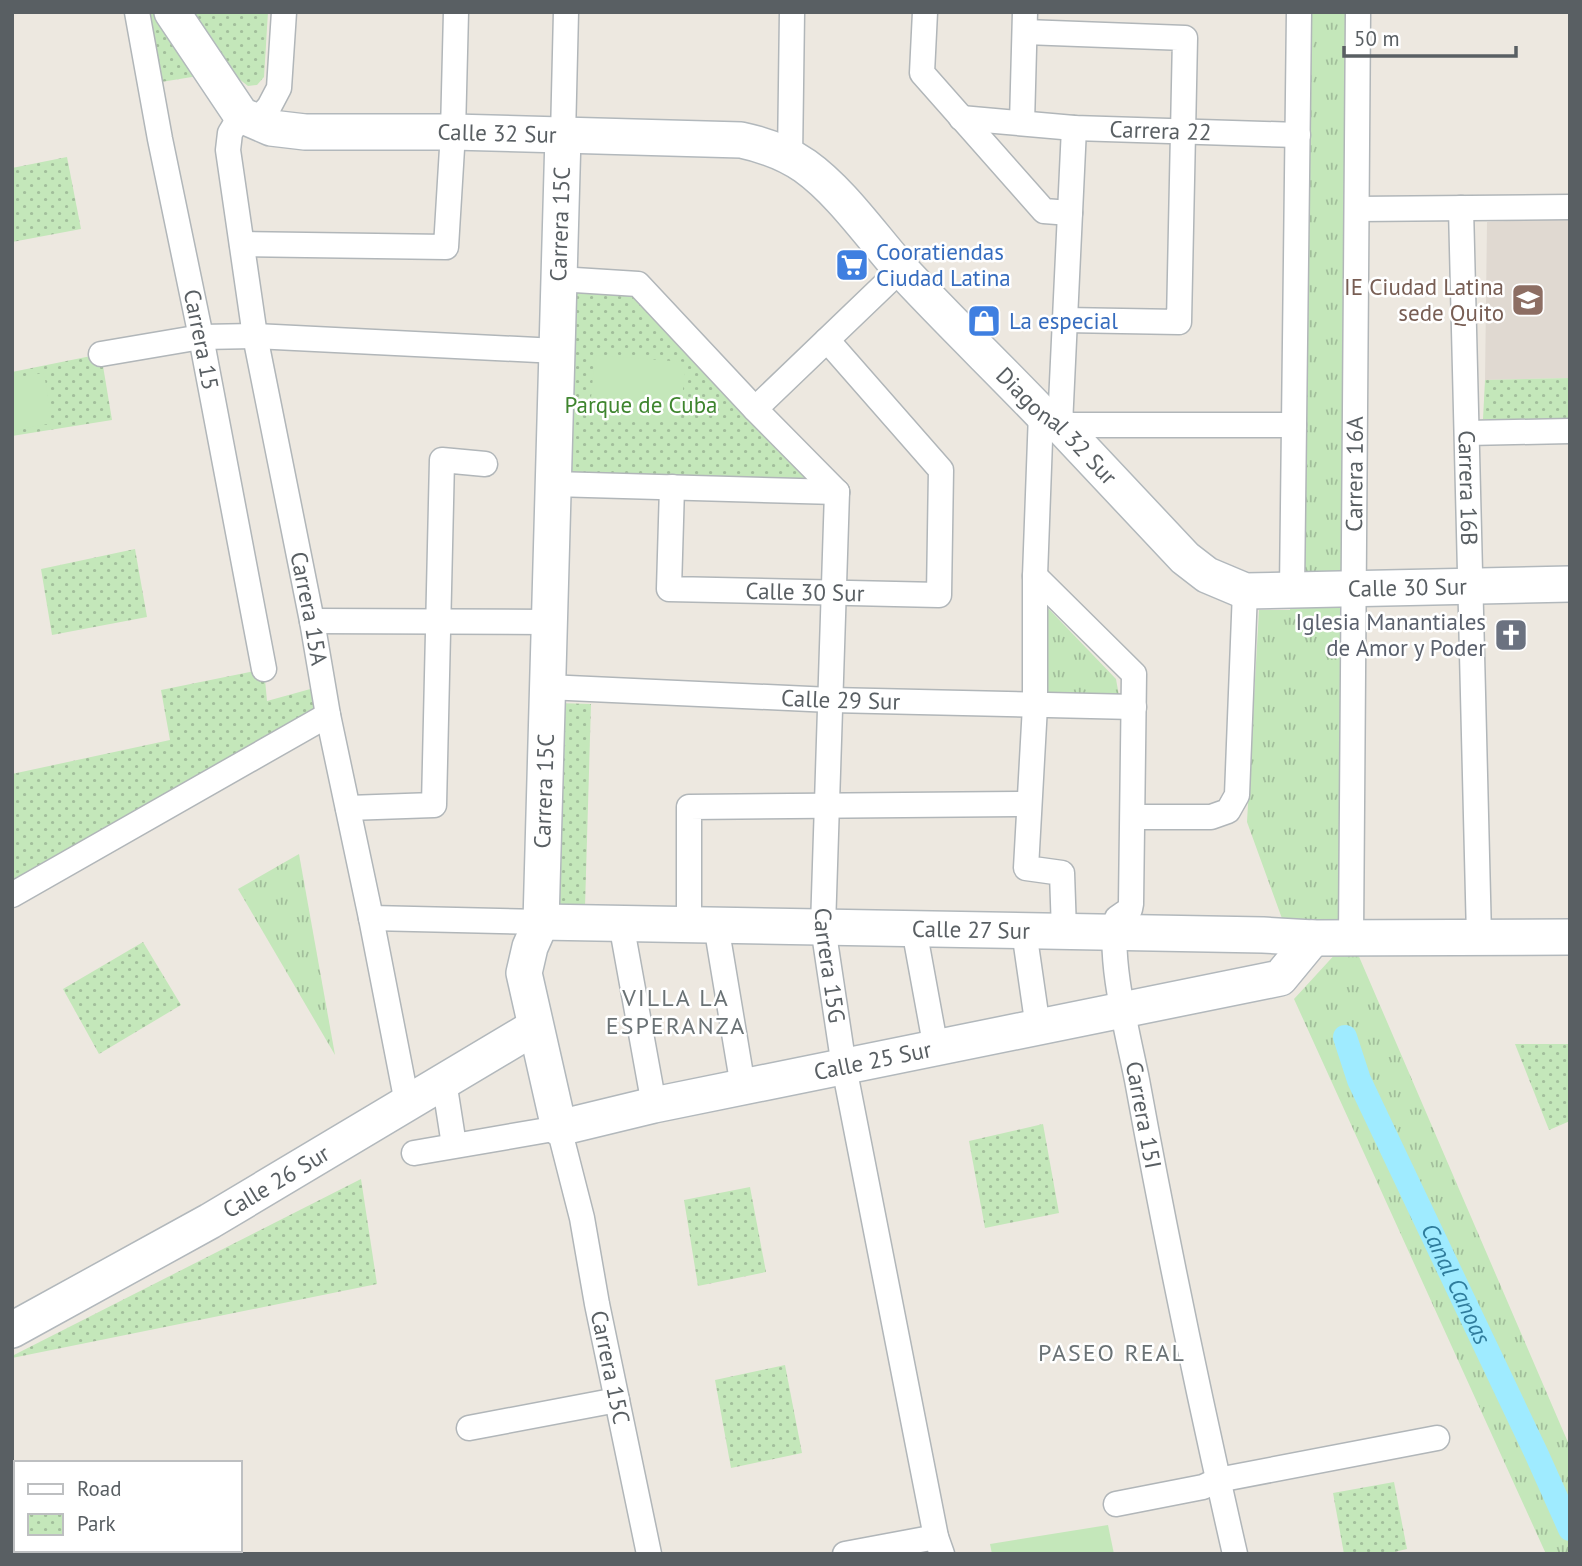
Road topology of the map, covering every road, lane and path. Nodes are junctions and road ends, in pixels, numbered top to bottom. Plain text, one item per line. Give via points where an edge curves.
1 (137, 12) edge
2 (172, 12) edge
3 (284, 12) edge
4 (456, 12) edge
5 (566, 12) edge
6 (792, 12) edge
7 (925, 12) edge
8 (1299, 12) edge
9 (1358, 12) edge
10 (1025, 22) edge
11 (249, 118) junction
12 (961, 118) junction
13 (1022, 123) junction
14 (1074, 128) junction
15 (1183, 130) junction
16 (453, 132) junction
17 (563, 135) junction
18 (1298, 135) junction
19 (790, 158) junction
20 (1570, 207) edge
21 (1461, 208) junction
22 (1357, 209) junction
23 (1070, 213) junction
24 (242, 244) junction
25 (901, 269) junction
26 (559, 279) junction
27 (1065, 320) junction
28 (201, 337) junction
29 (254, 337) junction
30 (827, 340) junction
31 (557, 351) junction
32 (101, 354) dead end
33 (755, 409) junction
34 (1050, 419) junction
35 (1294, 425) junction
36 (1570, 431) edge
37 (1467, 433) junction
38 (485, 464) dead end
39 (553, 485) junction
40 (672, 487) junction
41 (837, 492) junction
42 (1035, 576) junction
43 (1570, 584) edge
44 (1470, 586) junction
45 (1354, 589) junction
46 (1292, 590) junction
47 (1245, 591) junction
48 (835, 594) junction
49 (312, 621) junction
50 (438, 621) junction
51 (549, 622) junction
52 (264, 669) dead end
53 (547, 687) junction
54 (831, 700) junction
55 (1035, 706) junction
56 (1134, 706) junction
57 (328, 715) junction
58 (1028, 804) junction
59 (828, 806) junction
60 (348, 808) junction
61 (1133, 817) junction
62 (12, 895) edge
63 (371, 918) junction
64 (541, 922) junction
65 (621, 923) junction
66 (703, 925) junction
67 (823, 927) junction
68 (914, 929) junction
69 (1024, 931) junction
70 (1064, 932) junction
71 (1113, 933) junction
72 (1479, 937) junction
73 (1570, 937) edge
74 (1313, 938) junction
75 (1351, 938) junction
76 (1124, 1011) junction
77 (535, 1027) junction
78 (1038, 1028) junction
79 (936, 1049) junction
80 (844, 1067) junction
81 (444, 1081) junction
82 (743, 1087) junction
83 (407, 1103) junction
84 (653, 1105) junction
85 (559, 1128) junction
86 (454, 1144) junction
87 (414, 1153) dead end
88 (12, 1329) edge
89 (617, 1400) junction
90 (469, 1427) dead end
91 (1437, 1438) dead end
92 (1218, 1480) junction
93 (1116, 1504) dead end
94 (939, 1546) edge
95 (649, 1554) edge
96 (845, 1554) edge
97 (1235, 1554) edge

1 - 28 street, Carrera 15
2 - 11 street
3 - 11 street, Carrera 15A via 279,88 269,107
4 - 16 street
5 - 17 street, Carrera 15C
6 - 19 street
7 - 12 street via 922,73
8 - 18 street
9 - 22 street, Carrera 16A
10 - 13 street
10 - 15 street via 1185,38
11 - 16 street, Calle 32 Sur via 271,128 304,132
11 - 24 street, Carrera 15A via 230,133 229,150
12 - 13 street, Carrera 22
12 - 23 street via 1044,211
13 - 14 street, Carrera 22
14 - 15 street, Carrera 22
14 - 23 street
15 - 18 street, Carrera 22
15 - 27 street via 1179,322
16 - 17 street, Calle 32 Sur
16 - 24 street via 446,247
17 - 19 street, Calle 32 Sur via 741,140
17 - 26 street, Carrera 15C
18 - 35 street
19 - 25 street, Diagonal 32 Sur via 824,182
20 - 21 street
21 - 22 street
21 - 37 street, Carrera 16B
22 - 45 street, Carrera 16A
23 - 27 street
24 - 29 street, Carrera 15A
25 - 30 street
25 - 34 street, Diagonal 32 Sur
26 - 31 street, Carrera 15C
26 - 33 street via 638,284
27 - 34 street
28 - 29 street
28 - 32 street
28 - 52 street, Carrera 15
29 - 31 street
29 - 49 street, Carrera 15A
30 - 33 street
30 - 48 street, Calle 30 Sur via 941,470 939,595
31 - 39 street, Carrera 15C
33 - 41 street
34 - 35 street
34 - 42 street
34 - 47 street, Diagonal 32 Sur via 1185,558 1206,575
35 - 46 street
36 - 37 street
37 - 44 street, Carrera 16B
38 - 50 street via 442,460
39 - 40 street
39 - 51 street, Carrera 15C
40 - 41 street
40 - 48 street, Calle 30 Sur via 669,589
41 - 48 street, Carrera 15G
42 - 55 street
42 - 56 street via 1134,674
43 - 44 street, Calle 30 Sur
44 - 45 street, Calle 30 Sur
44 - 72 street, Carrera 16B
45 - 46 street, Calle 30 Sur
45 - 75 street, Carrera 16A
46 - 47 street, Calle 30 Sur
47 - 61 street via 1237,795 1228,811 1211,817
48 - 54 street, Carrera 15G
49 - 50 street
49 - 57 street, Carrera 15A
50 - 51 street
50 - 60 street via 434,805
51 - 53 street, Carrera 15C
53 - 54 street, Calle 29 Sur
53 - 64 street, Carrera 15C
54 - 55 street, Calle 29 Sur
54 - 59 street, Carrera 15G
55 - 56 street, Calle 29 Sur
55 - 58 street
56 - 61 street
57 - 60 street, Carrera 15A
57 - 62 street
58 - 59 street
58 - 70 street via 1026,868 1062,873
59 - 66 street via 689,807
59 - 67 street, Carrera 15G
60 - 63 street, Carrera 15A
61 - 71 street via 1131,904 1117,918
63 - 64 street, Calle 27 Sur
63 - 83 street, Carrera 15A
64 - 65 street, Calle 27 Sur
64 - 77 street, Carrera 15C via 524,973
65 - 66 street, Calle 27 Sur
65 - 84 street
66 - 67 street, Calle 27 Sur
66 - 82 street
67 - 68 street, Calle 27 Sur
67 - 80 street, Carrera 15G
68 - 69 street, Calle 27 Sur
68 - 79 street
69 - 70 street, Calle 27 Sur
69 - 78 street
70 - 71 street, Calle 27 Sur
71 - 74 street, Calle 27 Sur
71 - 76 street, Carrera 15I
72 - 73 street, Calle 27 Sur
72 - 75 street, Calle 27 Sur
74 - 75 street, Calle 27 Sur
74 - 76 street, Calle 25 Sur via 1280,978
76 - 78 street, Calle 25 Sur
76 - 92 street, Carrera 15I
77 - 81 street, Calle 26 Sur
77 - 85 street, Carrera 15C
78 - 79 street, Calle 25 Sur
79 - 80 street, Calle 25 Sur
80 - 82 street, Calle 25 Sur
80 - 94 street, Carrera 15G
81 - 83 street, Calle 26 Sur
81 - 86 street
82 - 84 street, Calle 25 Sur
83 - 88 street, Calle 26 Sur via 209,1221
84 - 85 street, Calle 25 Sur
85 - 86 street, Calle 25 Sur
85 - 89 street, Carrera 15C via 582,1218
86 - 87 street, Calle 25 Sur
89 - 90 street
89 - 95 street, Carrera 15C
91 - 92 street
92 - 93 street
92 - 97 street, Carrera 15I
94 - 96 street

